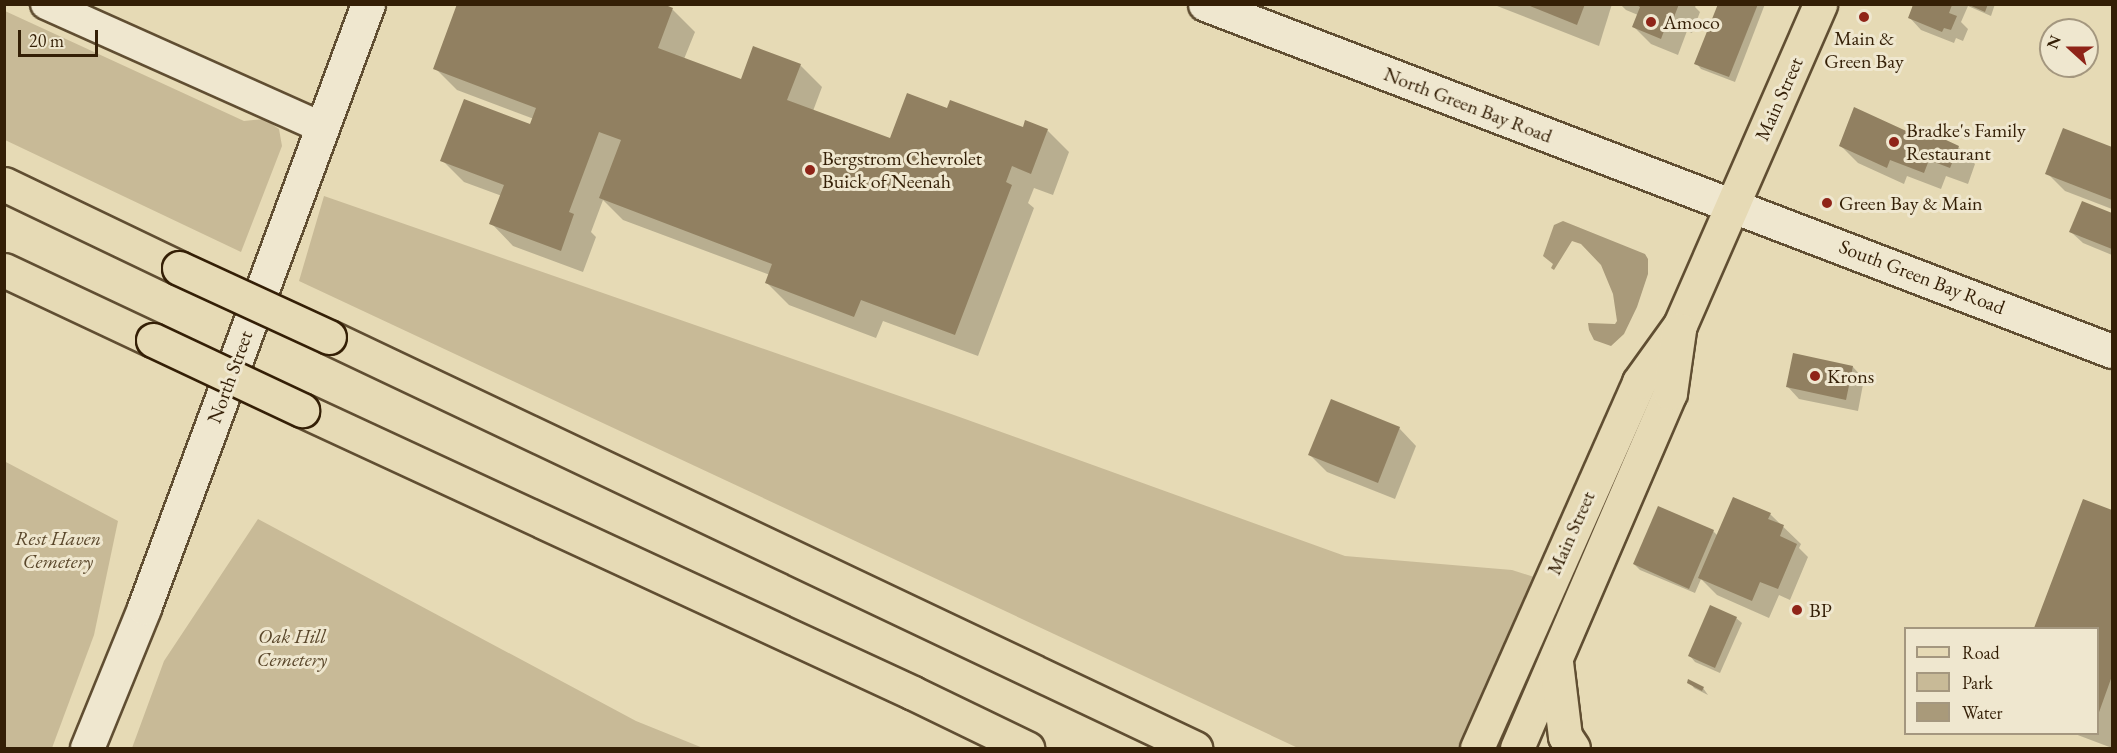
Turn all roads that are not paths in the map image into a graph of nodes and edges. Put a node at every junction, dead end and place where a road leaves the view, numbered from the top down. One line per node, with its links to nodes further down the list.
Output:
1 (46, 4): 5 (street)
2 (368, 4): 5 (main road, North Street)
3 (1205, 4): 7 (main road, North Green Bay Road)
4 (1820, 4): 7 (main road, Main Street)
5 (323, 128): 13 (main road, North Street)
6 (4, 184): 16 (main road, bridge)
7 (1732, 204): 9 (main road, Main Street); 10 (main road, South Green Bay Road)
8 (4, 270): 12 (main road, bridge)
9 (1680, 325): 11 (main road, Main Street); 17 (main road, Main Street)
10 (2112, 351)
11 (1556, 662): 18 (main road, Main Street); 19 (main road)
12 (912, 693): 14 (main road); 15 (main road)
13 (87, 748)
14 (992, 748)
15 (1027, 748)
16 (1195, 748)
17 (1477, 748)
18 (1517, 748)
19 (1573, 748)

